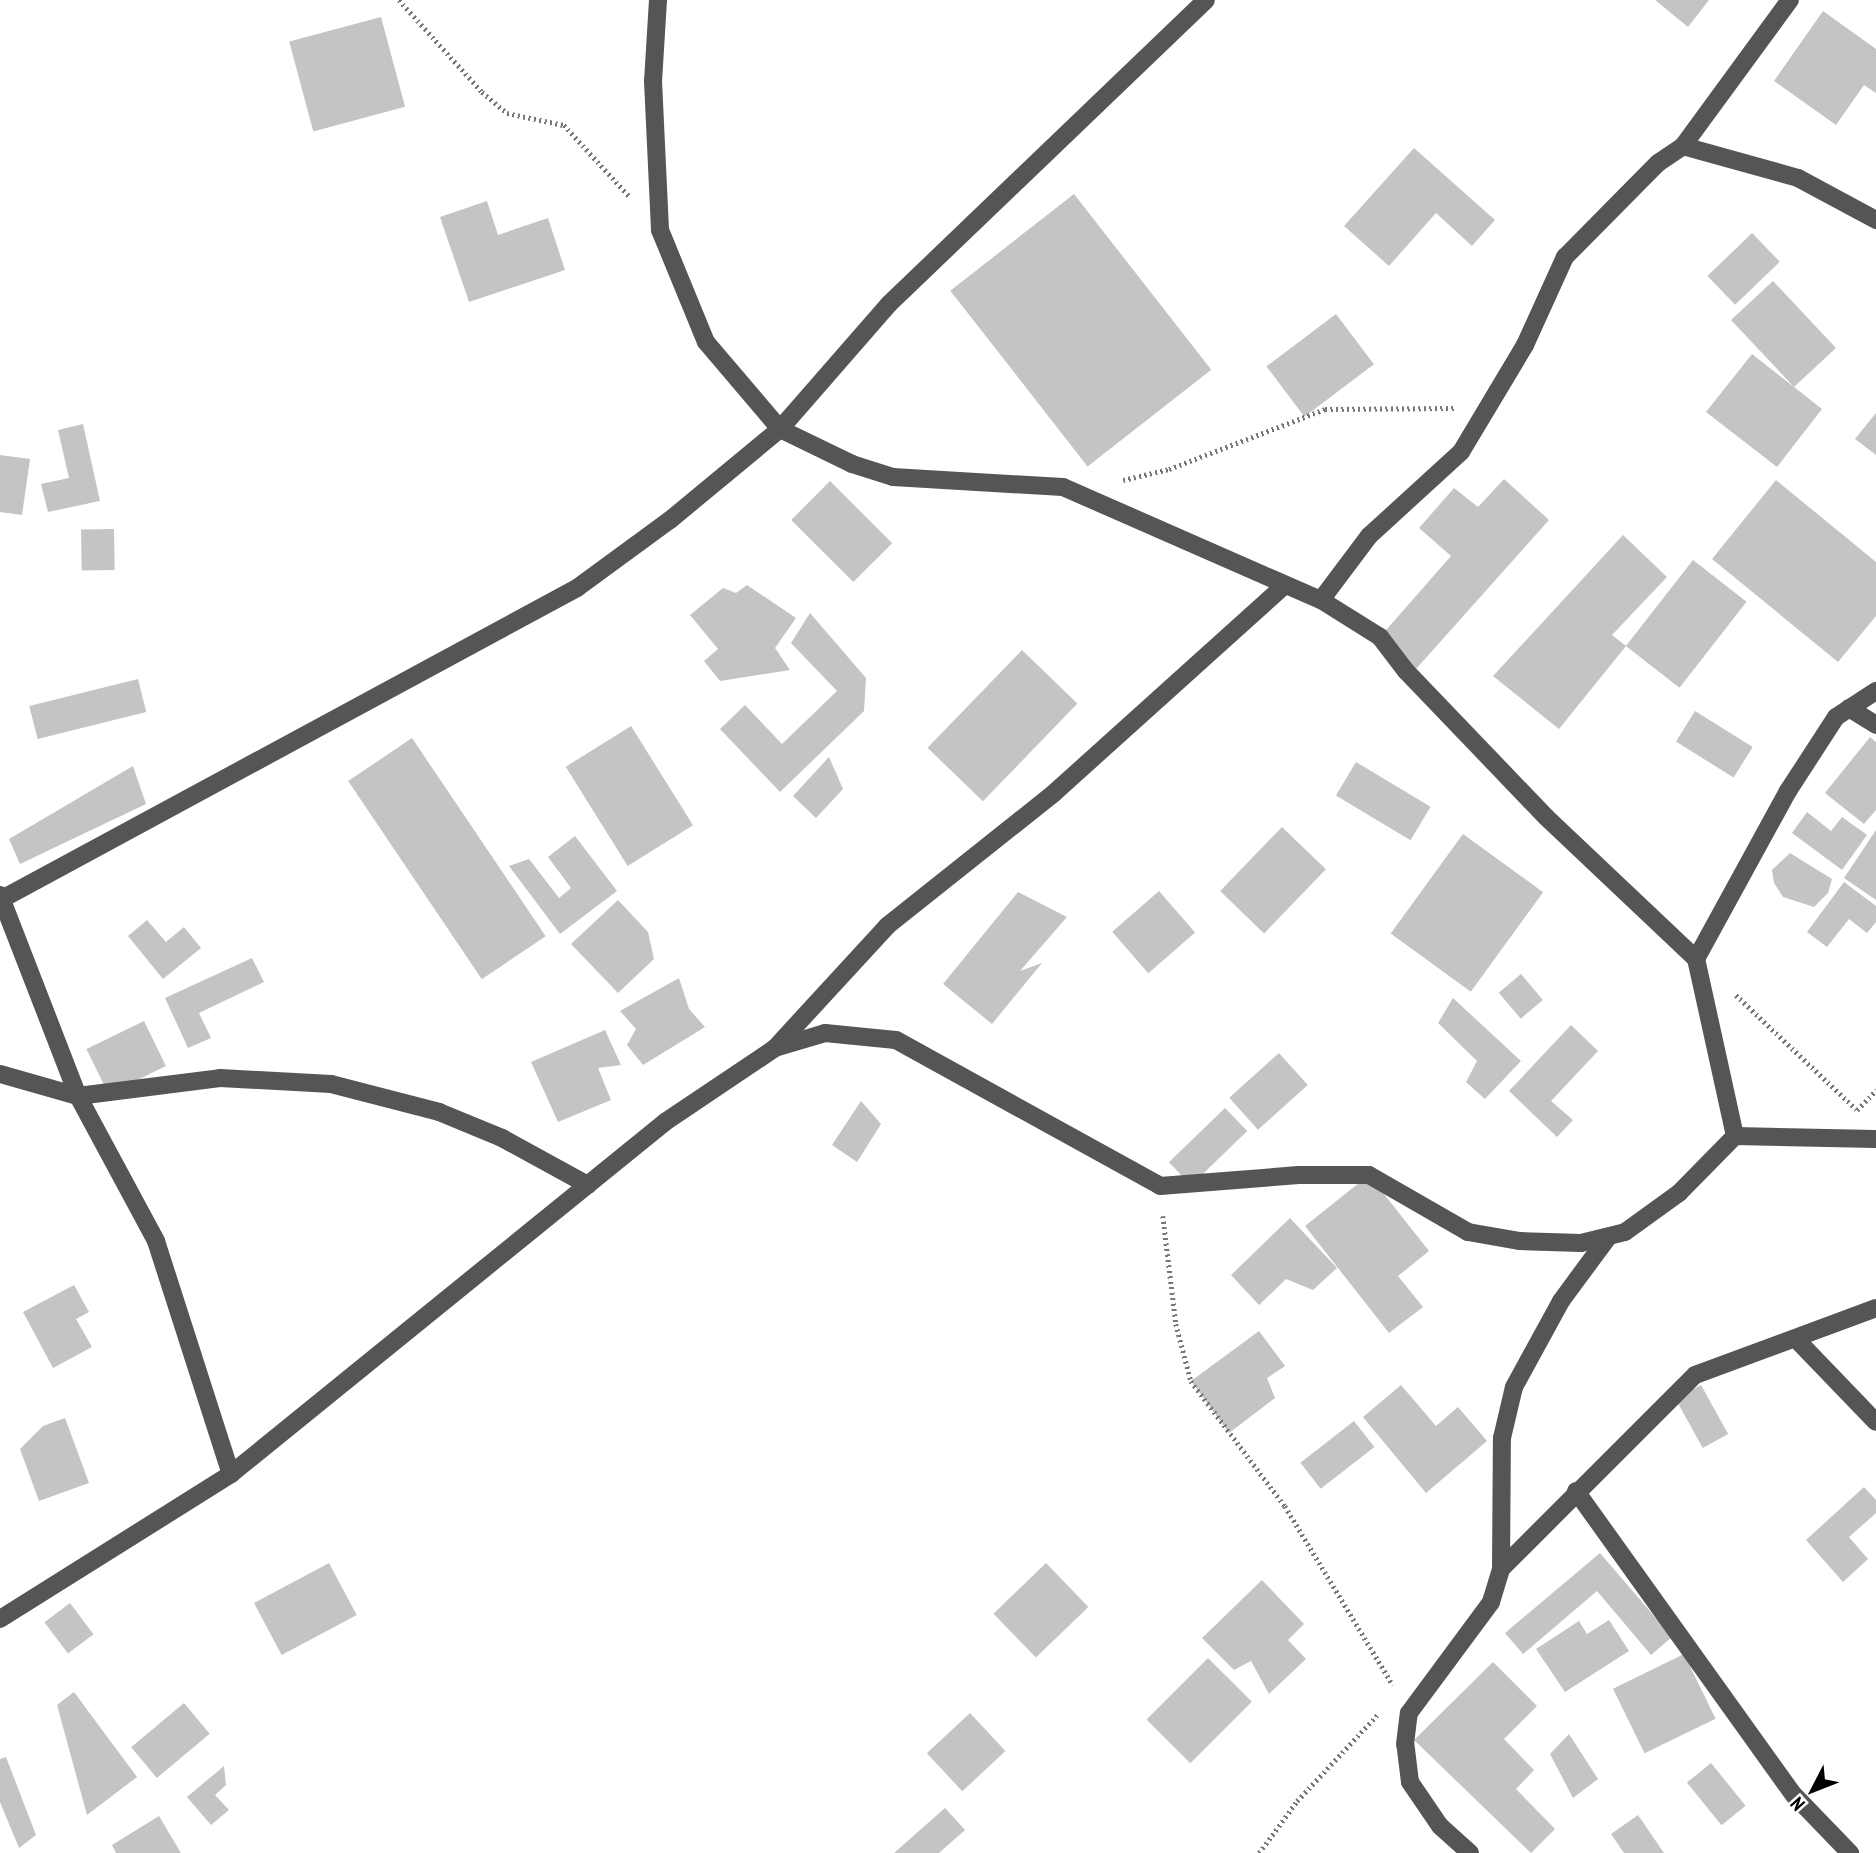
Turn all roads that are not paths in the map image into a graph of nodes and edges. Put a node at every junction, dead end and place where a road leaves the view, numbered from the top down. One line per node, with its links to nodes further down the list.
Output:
1 (658, 0): 6 (street)
2 (1206, 0): 6 (street)
3 (1790, 0): 4 (street)
4 (1683, 146): 5 (street); 8 (street)
5 (1876, 220)
6 (780, 429): 7 (street); 12 (street)
7 (1285, 585): 8 (street); 14 (street)
8 (1321, 600): 13 (street)
9 (1876, 691): 10 (street)
10 (1849, 709): 11 (street); 13 (street)
11 (1876, 725)
12 (0, 898): 16 (street)
13 (1696, 959): 17 (street)
14 (775, 1048): 19 (street); 20 (street)
15 (0, 1074): 16 (street)
16 (78, 1096): 19 (street); 24 (street)
17 (1735, 1136): 18 (street); 20 (street)
18 (1876, 1139)
19 (588, 1185): 24 (street)
20 (1606, 1240): 26 (street)
21 (1876, 1308): 22 (street)
22 (1796, 1339): 23 (street); 25 (street)
23 (1876, 1422)
24 (231, 1474): 27 (street)
25 (1576, 1491): 26 (street); 29 (street)
26 (1501, 1569): 28 (street)
27 (0, 1619)
28 (1470, 1853)
29 (1850, 1853)

